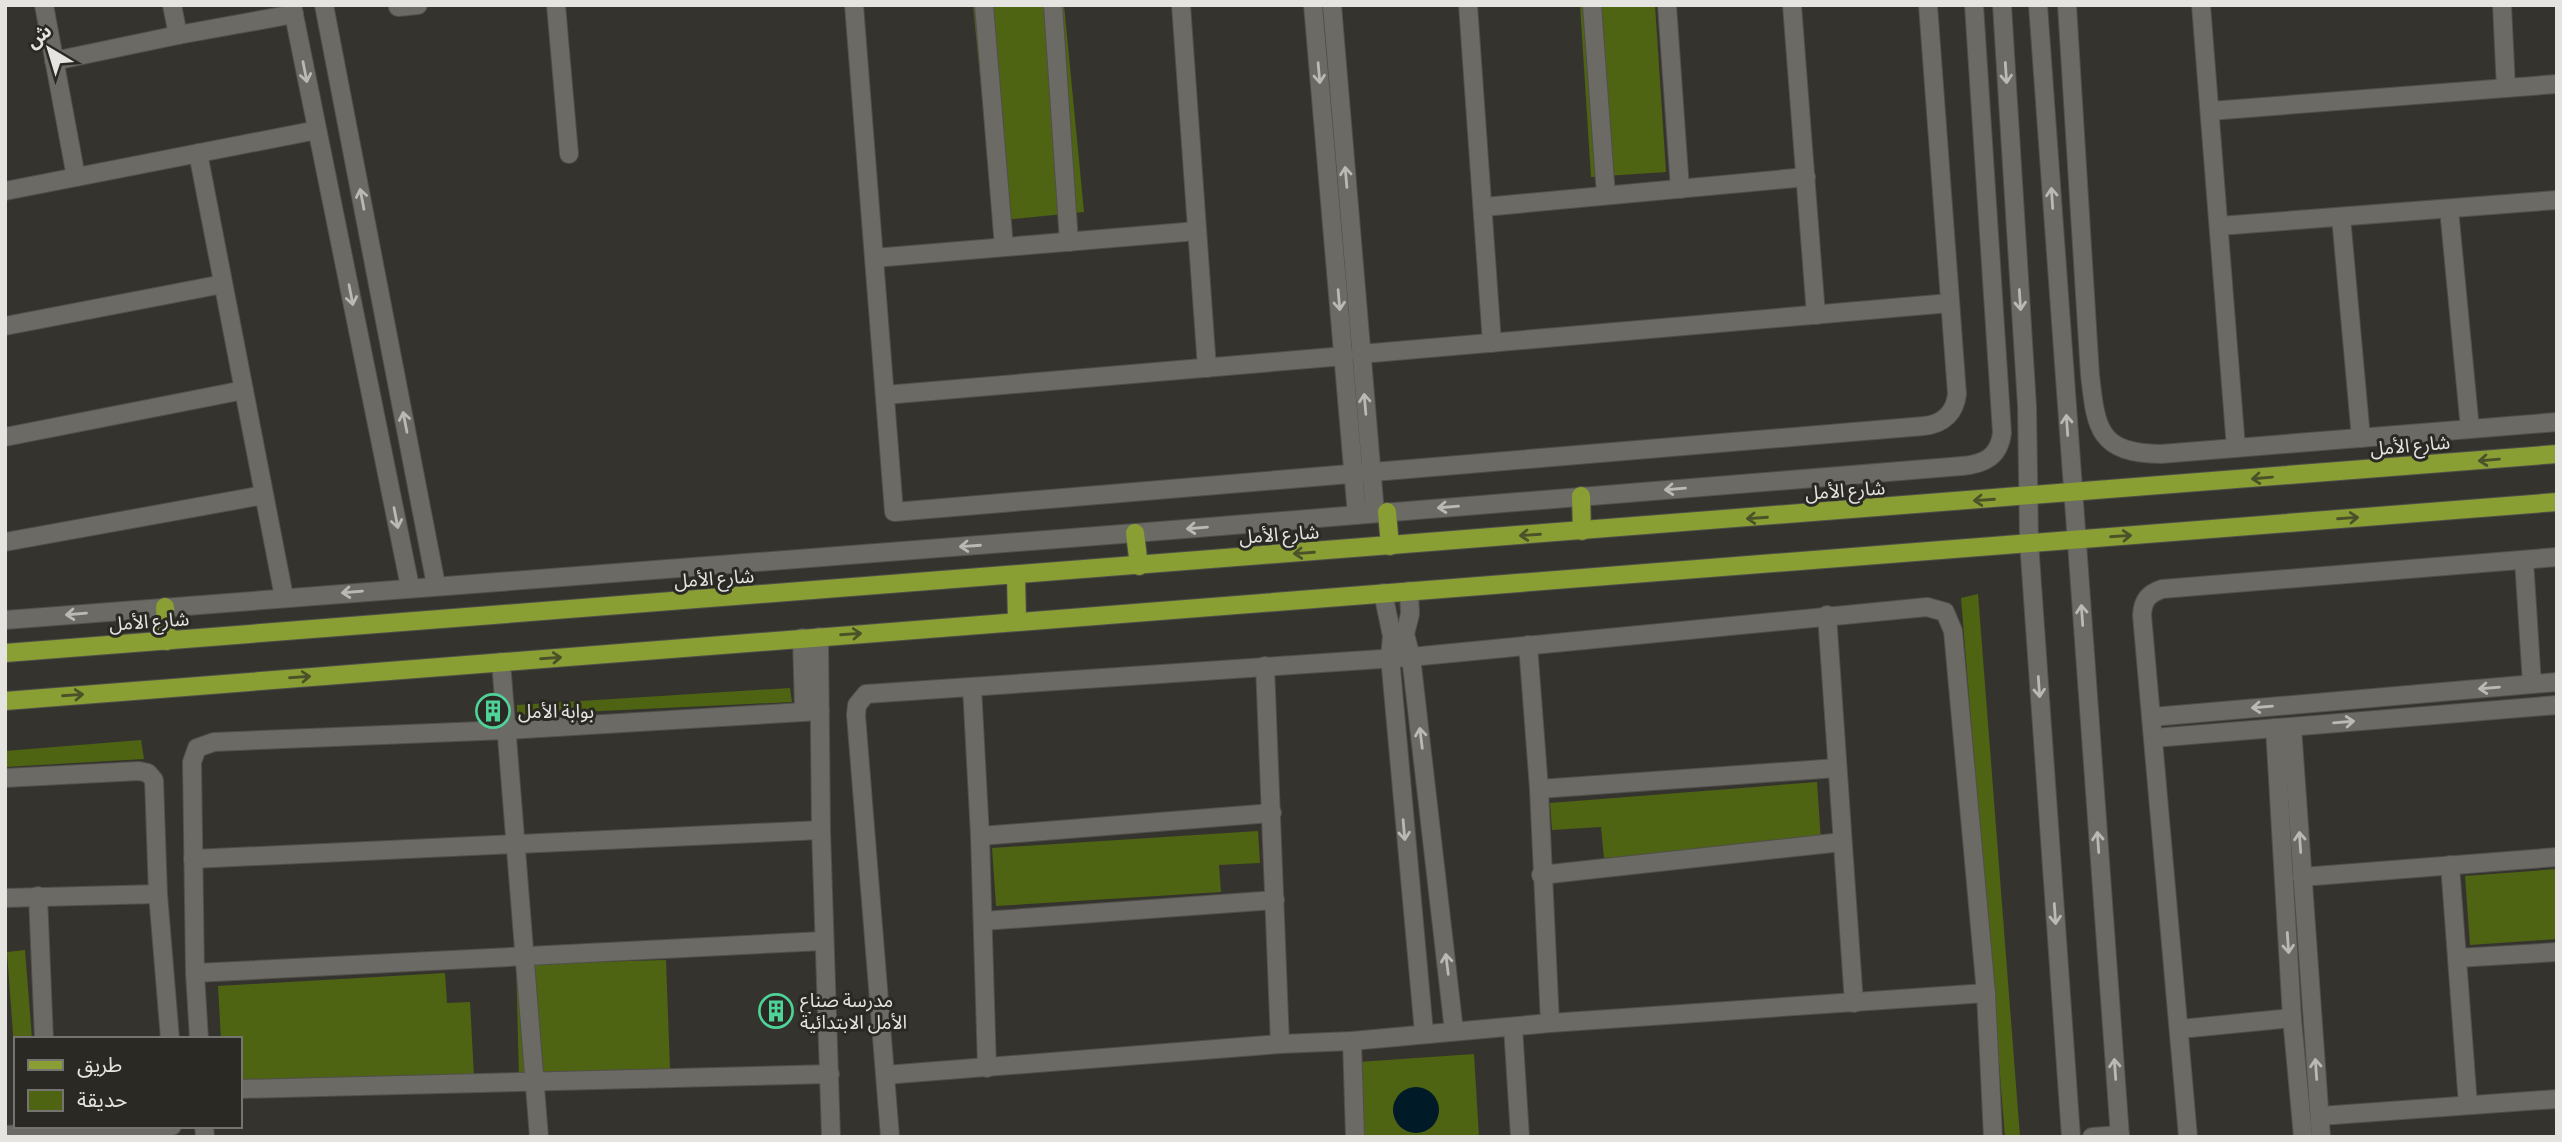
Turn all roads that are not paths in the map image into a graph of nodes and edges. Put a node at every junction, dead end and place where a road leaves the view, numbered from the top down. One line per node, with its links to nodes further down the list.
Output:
1 (44, 5): 26 (street)
2 (172, 5): 25 (street)
3 (324, 5): 80 (street, one-way to 3)
4 (398, 5): 5 (street)
5 (418, 5)
6 (556, 5): 32 (street)
7 (854, 5): 46 (street)
8 (984, 5): 45 (street)
9 (1053, 5): 44 (street)
10 (1181, 5): 43 (street)
11 (1313, 5): 52 (street, one-way to 52)
12 (1332, 5): 52 (street, one-way to 12)
13 (1468, 5): 39 (street)
14 (1592, 5): 37 (street)
15 (1667, 5): 35 (street)
16 (1792, 5): 34 (street)
17 (1928, 5): 48 (street)
18 (1974, 5): 65 (street, one-way to 65)
19 (2001, 5): 66 (street, one-way to 66)
20 (2039, 5): 63 (street, one-way to 20)
21 (2067, 5): 60 (street)
22 (2201, 5): 29 (street)
23 (2502, 5): 28 (street)
24 (293, 10): 25 (street); 30 (street, one-way to 30)
25 (178, 35): 26 (street)
26 (54, 61): 33 (street)
27 (2557, 84): 28 (street)
28 (2506, 88): 29 (street)
29 (2210, 110): 42 (street)
30 (317, 130): 31 (street); 81 (street, one-way to 81)
31 (198, 153): 33 (street); 47 (street)
32 (569, 155)
33 (76, 177): 36 (street)
34 (1806, 177): 35 (street); 49 (street)
35 (1680, 189): 37 (street)
36 (5, 191)
37 (1606, 195): 39 (street)
38 (2557, 200): 40 (street)
39 (1483, 206): 51 (street)
40 (2449, 209): 41 (street); 57 (street)
41 (2342, 217): 42 (street); 59 (street)
42 (2219, 226): 60 (street)
43 (1197, 231): 44 (street); 53 (street)
44 (1069, 242): 45 (street)
45 (1004, 247): 46 (street)
46 (874, 258): 55 (street)
47 (223, 284): 50 (street); 54 (street)
48 (1950, 303): 49 (street); 62 (street)
49 (1816, 315): 51 (street)
50 (5, 326)
51 (1492, 343): 52 (street)
52 (1352, 355): 53 (street); 62 (street)
53 (1207, 368): 55 (street)
54 (244, 390): 58 (street); 64 (street)
55 (885, 395): 62 (street)
56 (2557, 422): 57 (street)
57 (2470, 429): 59 (street)
58 (5, 437)
59 (2361, 438): 60 (street)
60 (2236, 448)
61 (2557, 454): 63 (main road, شارع الأمل, one-way to 63)
62 (1362, 473): 68 (street); 69 (street)
63 (2072, 494): 66 (main road, شارع الأمل); 72 (street)
64 (264, 495): 73 (street); 84 (street)
65 (1581, 496): 68 (street, one-way to 68); 70 (main road)
66 (2029, 496): 70 (main road, شارع الأمل, one-way to 70); 74 (street)
67 (2557, 502): 72 (main road, one-way to 67)
68 (1381, 513): 69 (street); 75 (main road)
69 (1357, 515): 71 (street, one-way to 71)
70 (1582, 531): 75 (main road, شارع الأمل, one-way to 75)
71 (1135, 533): 78 (main road); 80 (street, one-way to 80)
72 (2076, 540): 74 (main road); 154 (street, one-way to 72)
73 (5, 542)
74 (2029, 542): 82 (main road); 161 (street, one-way to 161)
75 (1390, 546): 78 (main road, شارع الأمل, one-way to 78)
76 (2557, 557): 77 (street)
77 (2524, 560): 98 (street); 103 (street)
78 (1139, 566): 79 (main road, شارع الأمل)
79 (1016, 575): 88 (main road); 90 (main road, شارع الأمل)
80 (436, 586): 81 (street)
81 (410, 587): 84 (street, one-way to 84)
82 (1409, 591): 83 (main road); 94 (street)
83 (1383, 593): 88 (main road); 93 (street)
84 (284, 597): 85 (street)
85 (165, 607): 87 (street, one-way to 87); 90 (main road)
86 (1827, 615): 91 (street); 107 (street); 130 (street)
87 (5, 620)
88 (1017, 621): 89 (main road, one-way to 88)
89 (811, 637): 95 (main road, one-way to 89); 102 (street)
90 (167, 641): 92 (main road, شارع الأمل)
91 (1528, 645): 94 (street); 109 (street)
92 (5, 653)
93 (1390, 657): 94 (street); 96 (street); 137 (street, one-way to 137)
94 (1411, 657): 136 (street, one-way to 94)
95 (501, 662): 100 (main road, one-way to 95); 105 (street)
96 (1265, 666): 99 (street); 110 (street)
97 (2557, 682): 98 (street)
98 (2532, 684): 103 (street, one-way to 103)
99 (972, 687): 112 (street); 145 (street)
100 (5, 701)
101 (2557, 705): 104 (street, one-way to 101)
102 (812, 711): 105 (street); 111 (street)
103 (2152, 717): 106 (street)
104 (2283, 727): 106 (street); 119 (street, one-way to 104); 132 (street, one-way to 132)
105 (506, 730): 114 (street); 116 (street)
106 (2154, 738): 135 (street)
107 (1837, 768): 109 (street); 113 (street)
108 (5, 778): 120 (street)
109 (1539, 789): 118 (street)
110 (1272, 813): 112 (street); 123 (street)
111 (821, 830): 114 (street); 125 (street)
112 (980, 836): 124 (street)
113 (1842, 842): 118 (street); 131 (street)
114 (516, 846): 116 (street); 127 (street)
115 (2557, 857): 117 (street)
116 (193, 859): 129 (street)
117 (2450, 865): 119 (street); 128 (street)
118 (1541, 875): 133 (street)
119 (2302, 877): 150 (street, one-way to 119)
120 (158, 894): 121 (street); 139 (street)
121 (38, 896): 122 (street); 138 (street)
122 (5, 898)
123 (1275, 900): 124 (street); 142 (street)
124 (983, 921): 143 (street)
125 (824, 942): 127 (street); 144 (street)
126 (2557, 952): 128 (street)
127 (524, 957): 129 (street); 146 (street)
128 (2457, 958): 149 (street)
129 (195, 973): 140 (street)
130 (1986, 993): 131 (street); 160 (street)
131 (1854, 1003): 133 (street)
132 (2292, 1018): 135 (street); 164 (street)
133 (1550, 1023): 134 (street)
134 (1513, 1027): 136 (street); 159 (street)
135 (2180, 1029): 163 (street)
136 (1454, 1031): 137 (street)
137 (1424, 1033): 141 (street)
138 (44, 1037)
139 (170, 1037)
140 (199, 1037)
141 (1352, 1041): 142 (street); 158 (street)
142 (1280, 1044): 143 (street)
143 (988, 1068): 145 (street)
144 (830, 1074): 146 (street); 156 (street)
145 (885, 1075): 157 (street)
146 (534, 1081): 147 (street); 155 (street)
147 (242, 1089)
148 (2557, 1099): 149 (street)
149 (2469, 1105): 150 (street)
150 (2320, 1116): 165 (street)
151 (111, 1128): 152 (street)
152 (47, 1130): 153 (street)
153 (5, 1135)
154 (2120, 1136): 162 (street)
155 (538, 1137)
156 (831, 1137)
157 (890, 1137)
158 (1356, 1137)
159 (1520, 1137)
160 (1993, 1137)
161 (2071, 1137)
162 (2092, 1137)
163 (2189, 1137)
164 (2303, 1137)
165 (2321, 1137)

